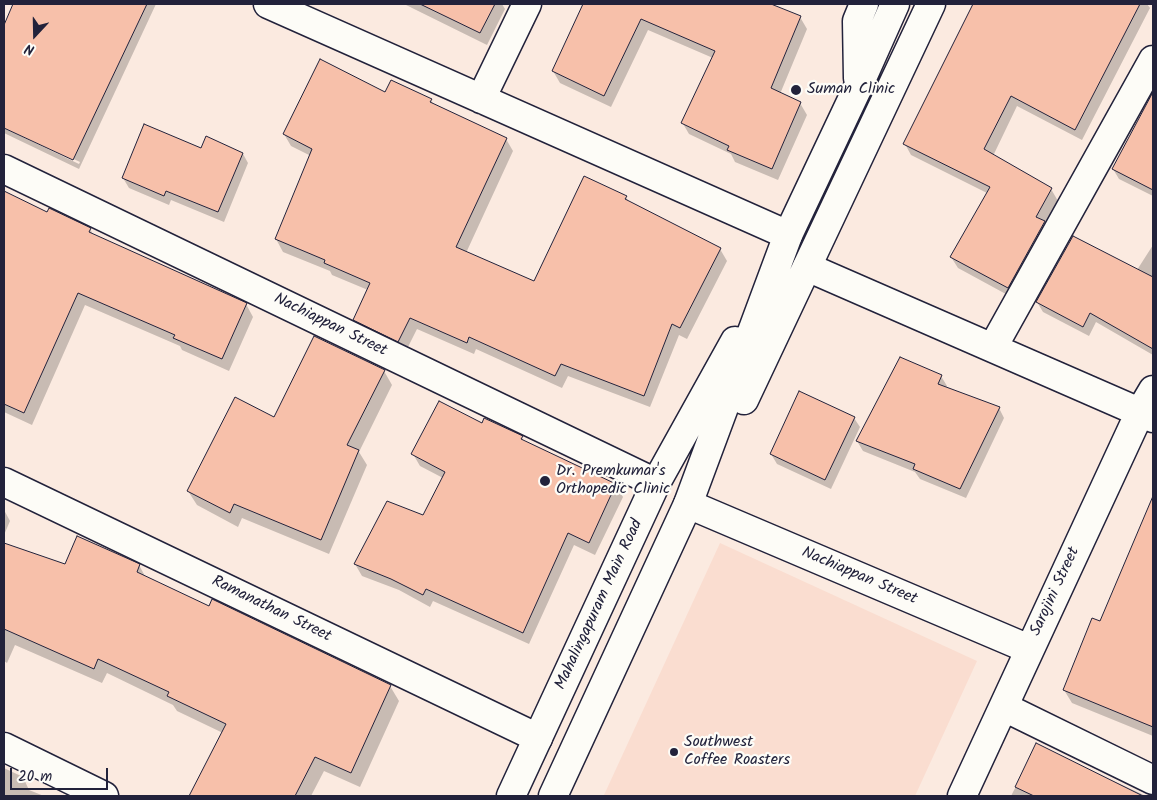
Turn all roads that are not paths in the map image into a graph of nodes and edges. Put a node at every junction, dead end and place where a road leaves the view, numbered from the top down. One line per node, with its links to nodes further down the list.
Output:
1 (268, 4): 8 (street)
2 (527, 4): 8 (street)
3 (864, 4): 7 (street)
4 (895, 4): 7 (street, Mahalingapuram Main Road)
5 (931, 4): 11 (street)
6 (1153, 60): 12 (street)
7 (858, 87): 10 (street, Mahalingapuram Main Road)
8 (481, 99): 10 (street)
9 (4, 168): 15 (street, Nachiappan Street)
10 (784, 247): 15 (street, Mahalingapuram Main Road); 16 (street, Mahalingapuram Main Road)
11 (807, 267): 12 (street); 16 (street)
12 (992, 348): 13 (street)
13 (1149, 406): 17 (street, Sarojini Street)
14 (4, 482): 19 (street, Ramanathan Street)
15 (656, 484): 19 (street, Mahalingapuram Main Road)
16 (688, 504): 17 (street, Nachiappan Street); 24 (street, Mahalingapuram Main Road)
17 (1029, 649): 18 (street, Sarojini Street)
18 (1004, 708): 21 (street); 25 (street, Sarojini Street)
19 (538, 738): 22 (street, Mahalingapuram Main Road)
20 (4, 747): 23 (street)
21 (1153, 780)
22 (515, 795)
23 (104, 796)
24 (553, 796)
25 (962, 796)

